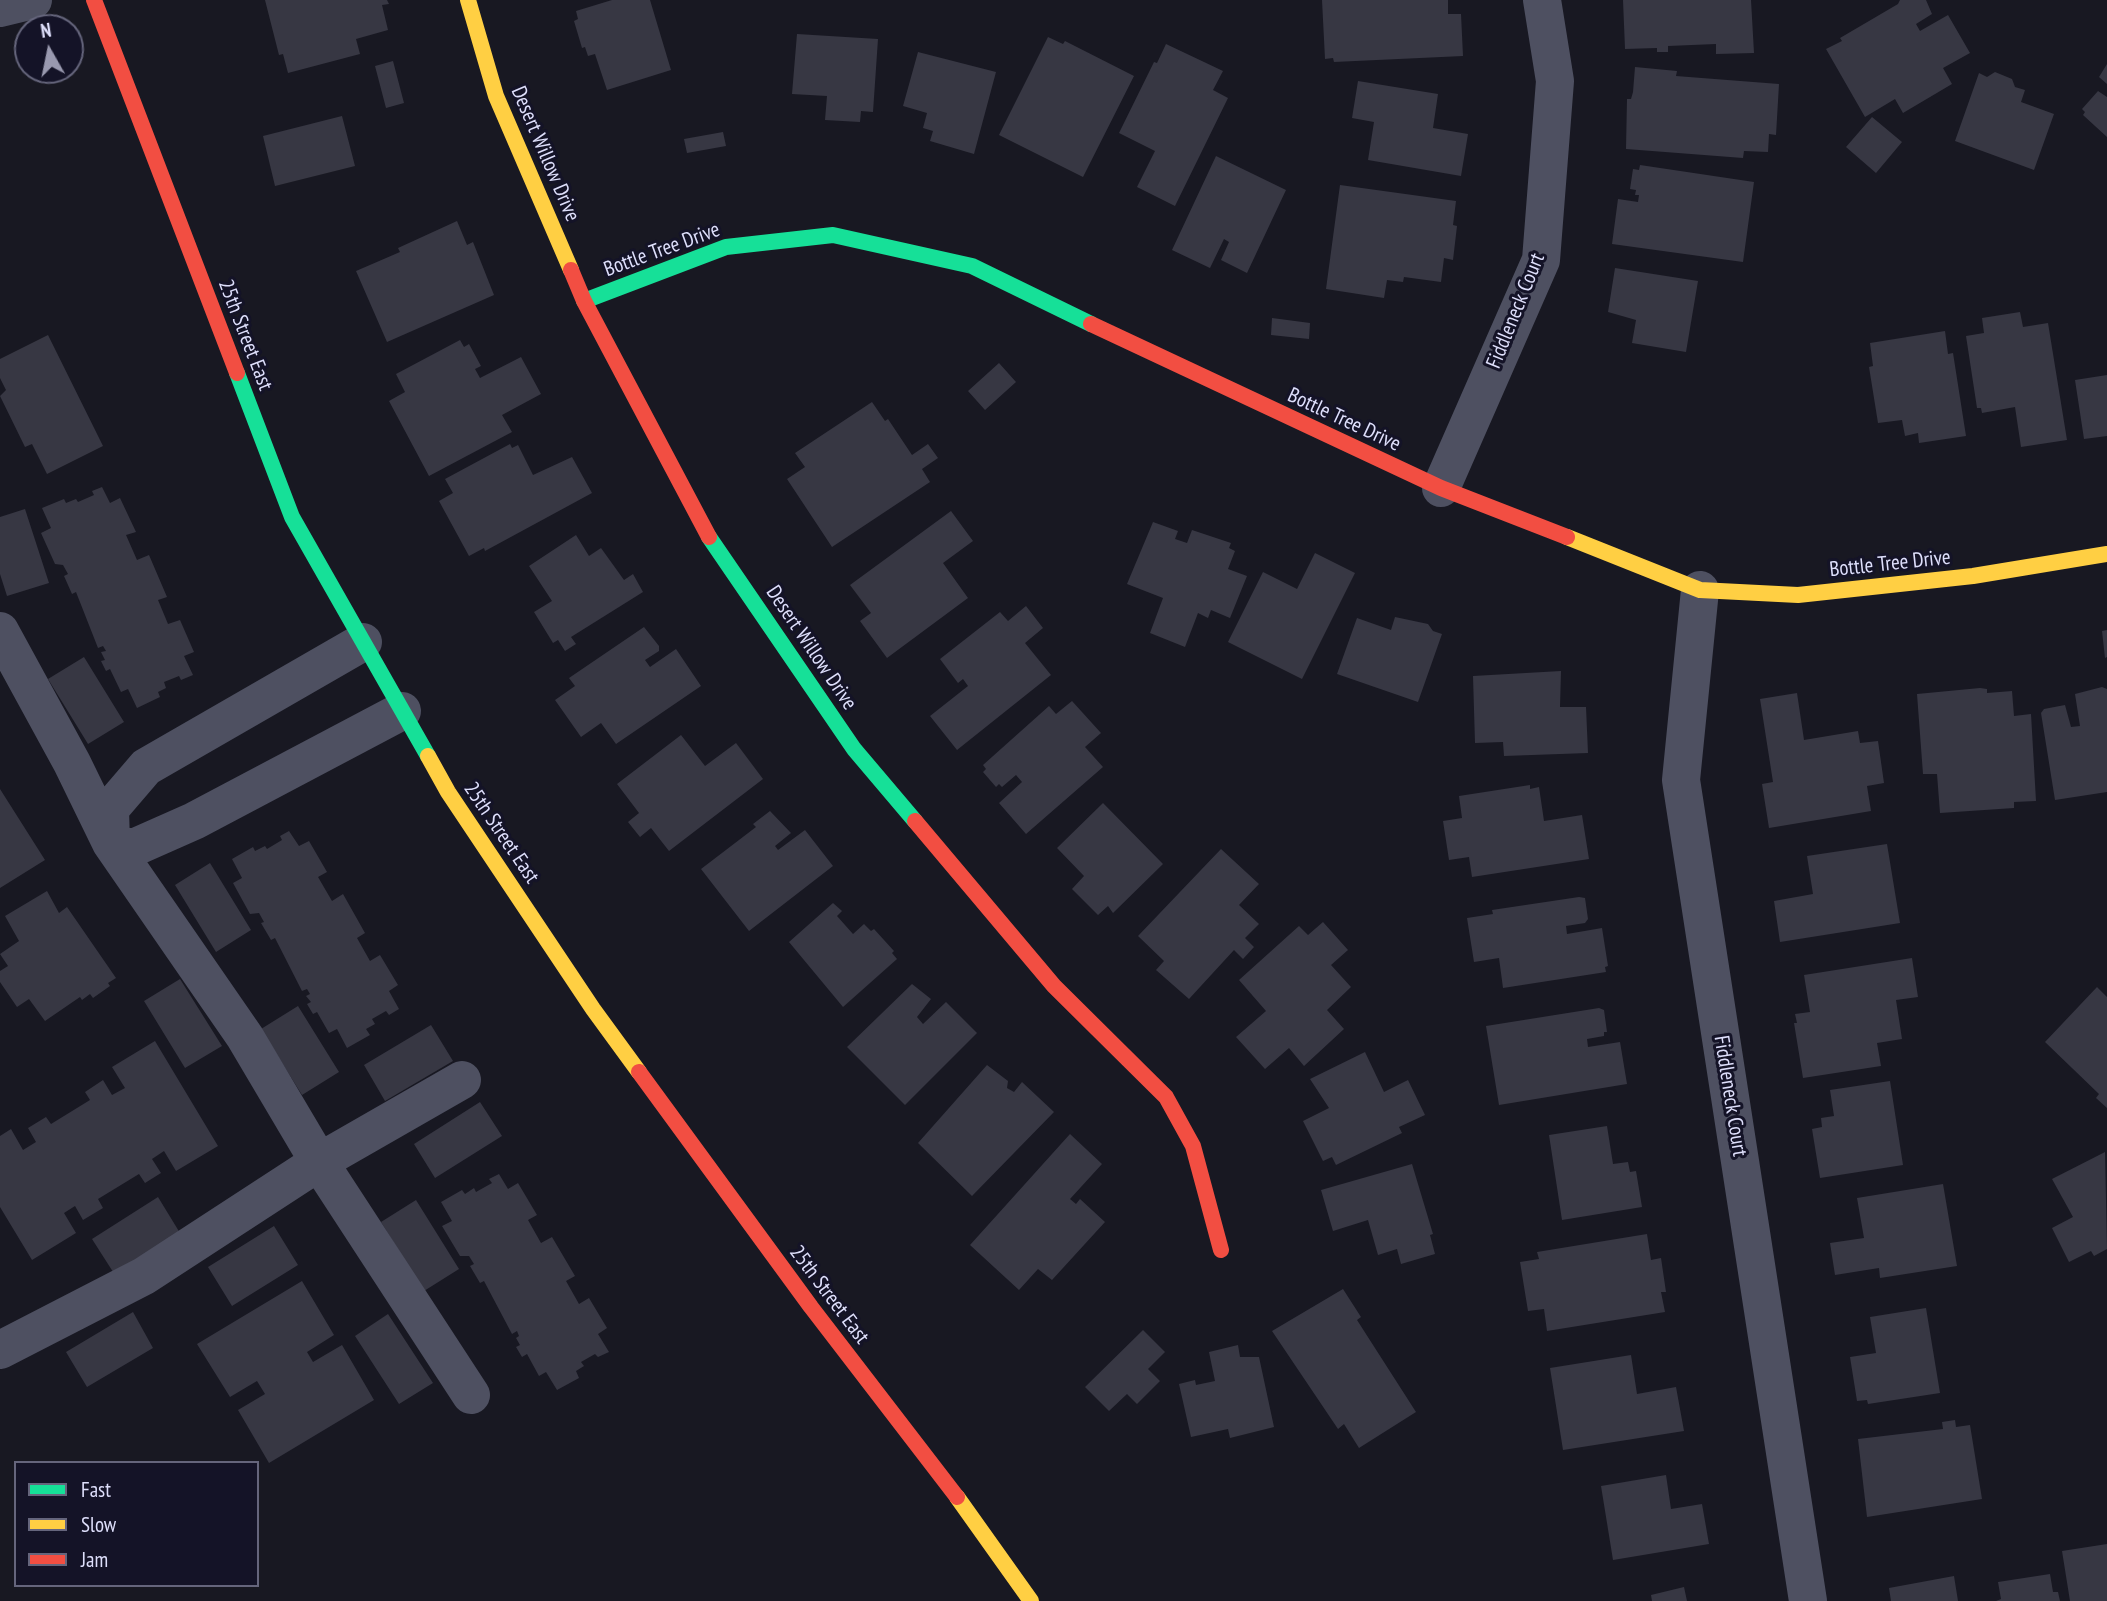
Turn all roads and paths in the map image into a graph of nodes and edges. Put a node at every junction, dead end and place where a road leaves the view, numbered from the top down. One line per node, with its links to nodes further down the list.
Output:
1 (33, 0): 5 (street)
2 (94, 0): 11 (street, 25th Street East)
3 (468, 0): 6 (street, Desert Willow Drive)
4 (1542, 0): 7 (street, Fiddleneck Court)
5 (0, 8)
6 (584, 302): 7 (street, Bottle Tree Drive); 17 (street, Desert Willow Drive)
7 (1441, 488): 9 (street, Bottle Tree Drive)
8 (2107, 554): 9 (street, Bottle Tree Drive)
9 (1700, 590): 21 (street, Fiddleneck Court)
10 (0, 631): 12 (street)
11 (363, 642): 13 (street, 25th Street East); 14 (street)
12 (12, 682): 14 (street)
13 (401, 711): 14 (street); 20 (street, 25th Street East)
14 (111, 843): 16 (street)
15 (462, 1080): 16 (street)
16 (319, 1162): 18 (street); 19 (street)
17 (1222, 1250)
18 (0, 1350)
19 (471, 1395)
20 (1031, 1601)
21 (1808, 1601)

